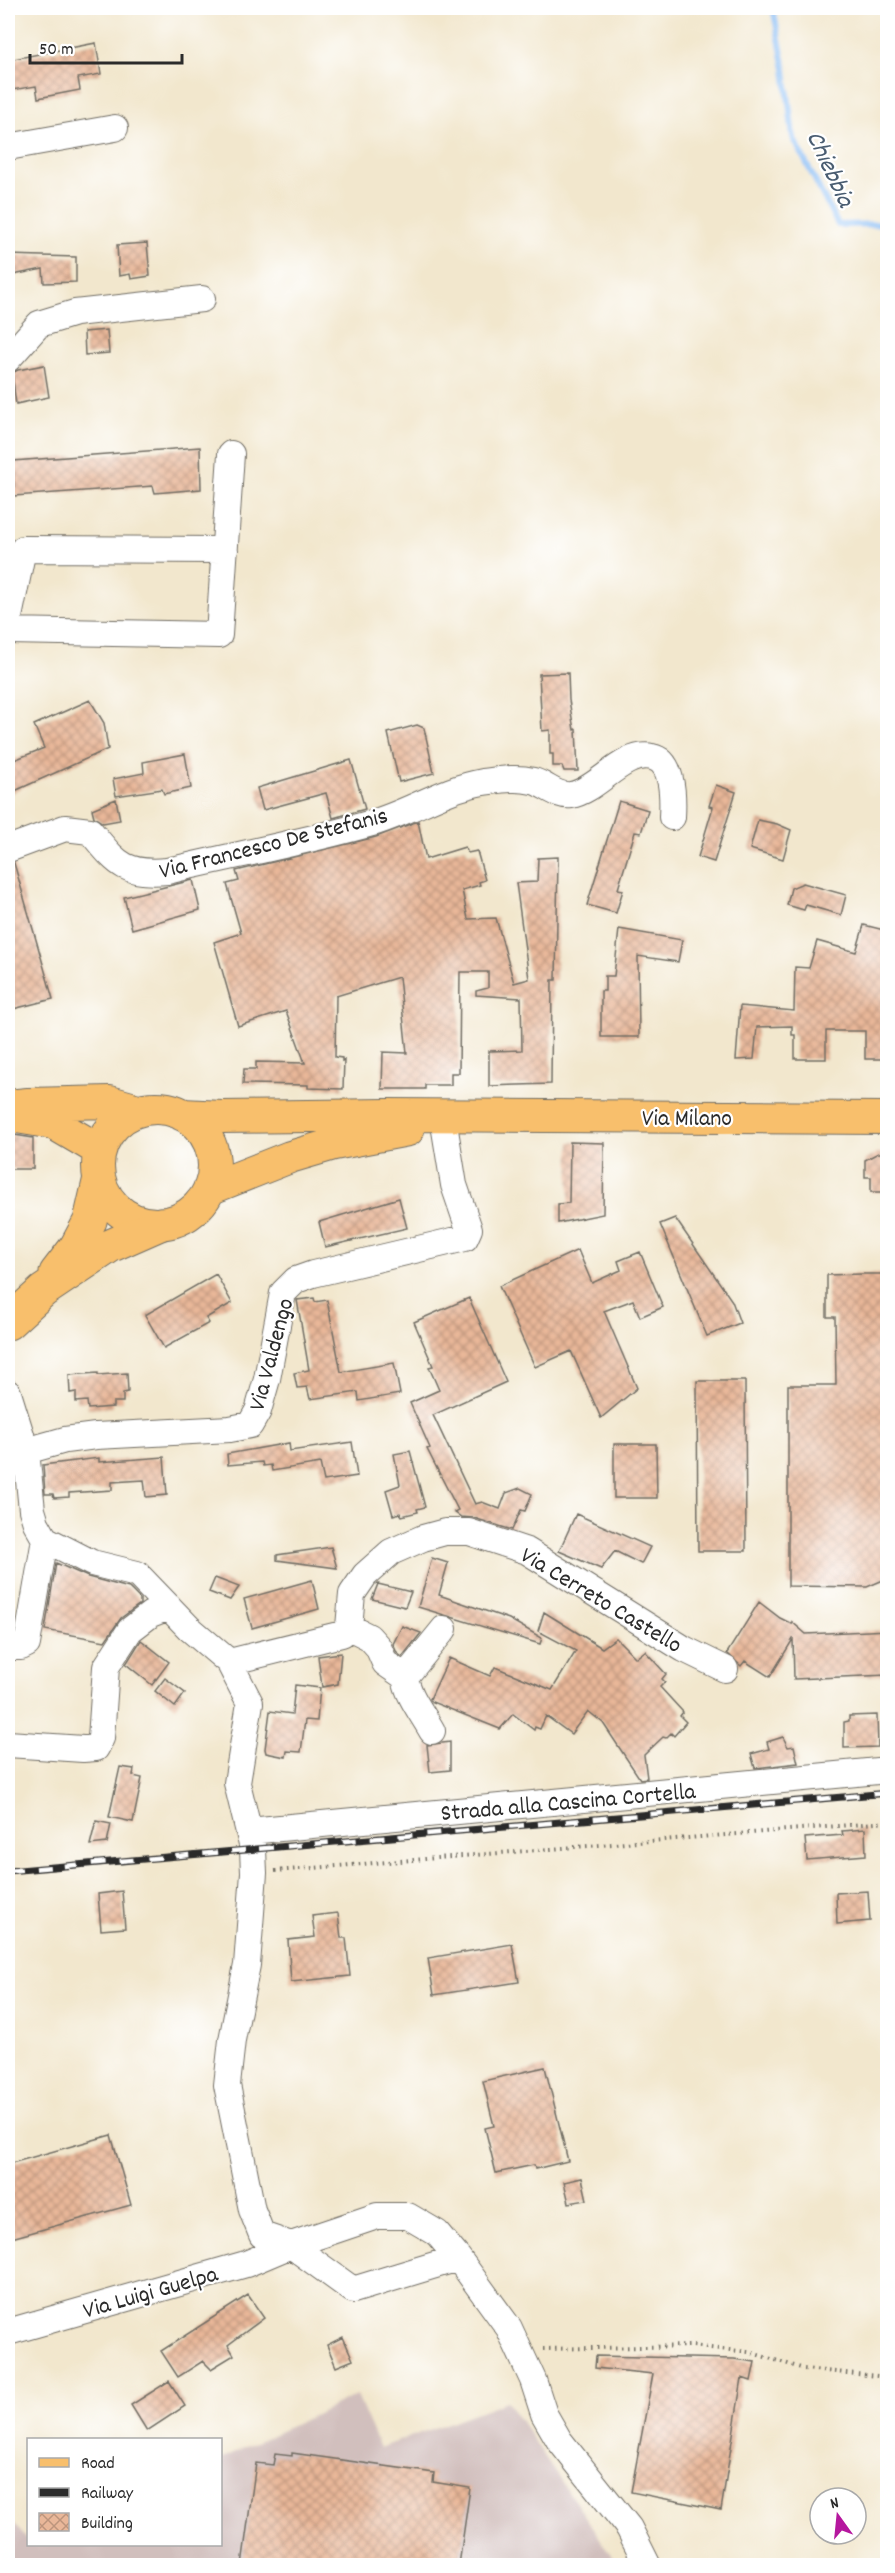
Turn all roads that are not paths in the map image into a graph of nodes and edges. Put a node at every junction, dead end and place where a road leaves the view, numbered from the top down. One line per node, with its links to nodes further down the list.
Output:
1 (115, 128): 2 (street)
2 (8, 147)
3 (202, 299): 4 (street)
4 (8, 359)
5 (231, 454): 6 (street)
6 (225, 550): 7 (street); 8 (street)
7 (8, 622)
8 (8, 632)
9 (672, 817): 10 (street, Via Francesco De Stefanis)
10 (8, 849)
11 (8, 1106): 12 (main road)
12 (138, 1110): 14 (main road); 18 (main road)
13 (8, 1115): 18 (main road)
14 (183, 1115): 15 (main road, Via Milano); 19 (main road)
15 (486, 1117): 16 (main road, Via Milano); 17 (main road, Via Milano)
16 (888, 1118)
17 (444, 1124): 19 (main road, Via Milano); 24 (street, Via Valdengo)
18 (99, 1166): 20 (main road); 21 (highway)
19 (209, 1190): 20 (main road)
20 (160, 1224): 21 (highway)
21 (43, 1291): 22 (highway)
22 (8, 1323)
23 (8, 1393): 24 (street)
24 (26, 1451): 25 (street)
25 (45, 1539): 26 (street); 29 (street)
26 (169, 1608): 30 (street); 34 (street)
27 (349, 1627): 30 (street); 31 (street, Via Cerreto Castello); 32 (street)
28 (444, 1629): 32 (street)
29 (8, 1647)
30 (229, 1662): 36 (street)
31 (724, 1669)
32 (405, 1677): 33 (street)
33 (432, 1731)
34 (8, 1744)
35 (888, 1770): 36 (street, Strada alla Cascina Cortella)
36 (249, 1831): 37 (street)
37 (291, 2245): 38 (street); 38 (street); 39 (street, Via Luigi Guelpa)
38 (458, 2258): 40 (street)
39 (8, 2332)
40 (648, 2565)

